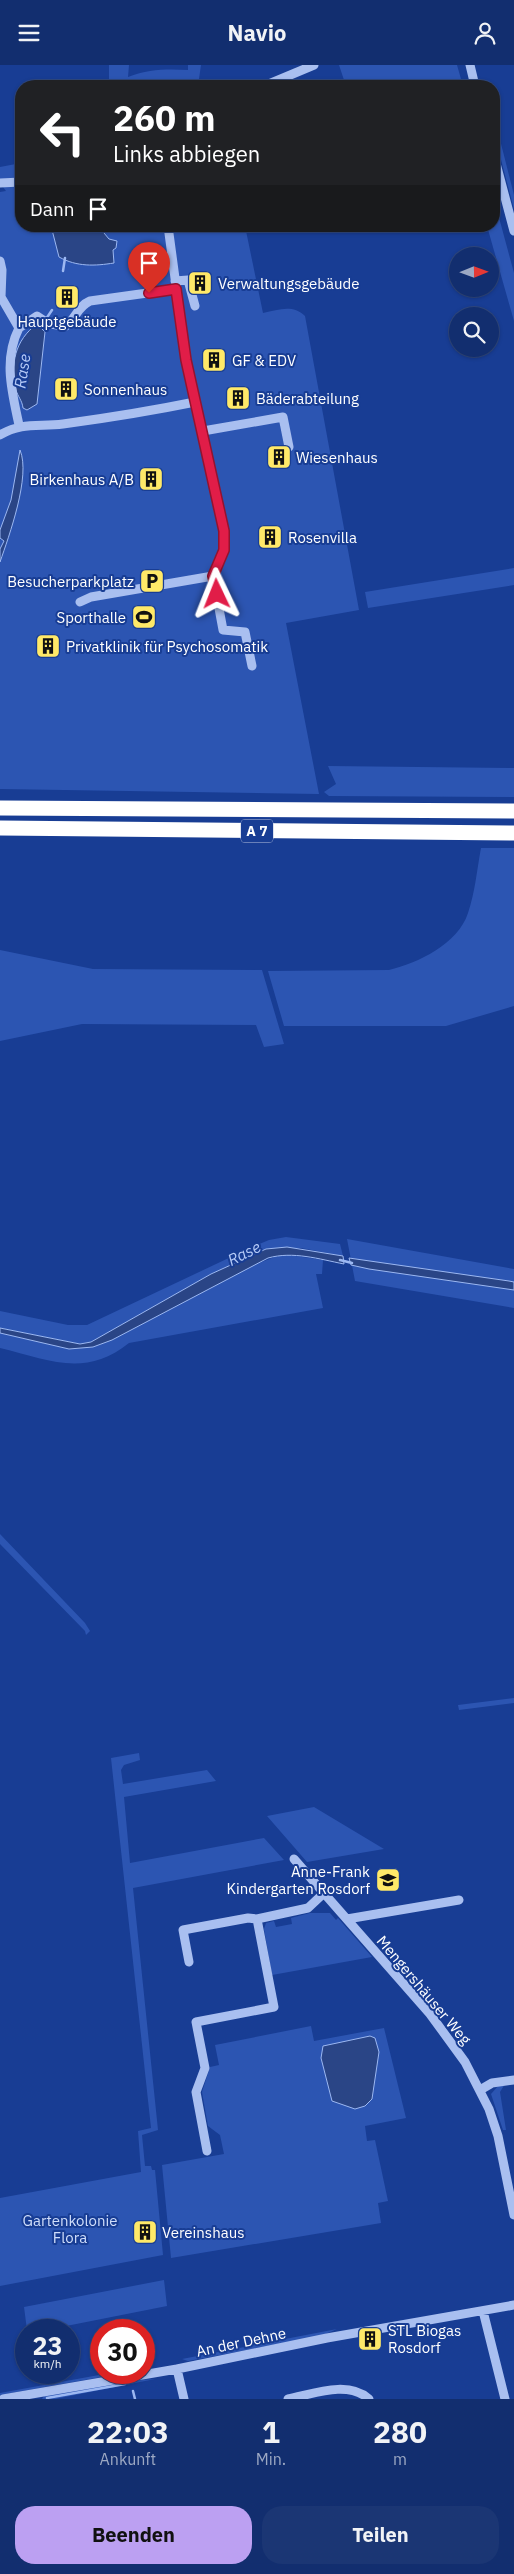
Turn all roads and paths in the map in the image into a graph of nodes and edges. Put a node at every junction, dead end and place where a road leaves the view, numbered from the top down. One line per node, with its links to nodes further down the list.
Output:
1 (314, 65): 3 (street)
2 (470, 65): 4 (street)
3 (278, 80)
4 (474, 80)
5 (500, 178): 8 (street)
6 (15, 182): 7 (street)
7 (0, 183)
8 (514, 231)
9 (169, 232): 11 (street)
10 (0, 261): 14 (street)
11 (176, 289): 12 (street); 12 (street); 14 (street); 15 (street)
12 (191, 295): 13 (street)
13 (195, 306)
14 (19, 328): 16 (street)
15 (195, 402): 16 (street); 17 (street)
16 (20, 425): 18 (street)
17 (203, 431): 19 (street); 20 (street)
18 (0, 435)
19 (289, 447)
20 (213, 576): 21 (street); 22 (street)
21 (80, 602)
22 (252, 666)
23 (0, 808): 24 (highway, A 7)
24 (514, 811)
25 (0, 827): 26 (highway, A 7)
26 (514, 833)
27 (294, 1859): 28 (street, Mengershäuser Weg)
28 (324, 1893): 30 (street); 31 (street, Mengershäuser Weg)
29 (459, 1900): 31 (street)
30 (257, 1919): 32 (street); 35 (street)
31 (347, 1919): 34 (street, Mengershäuser Weg)
32 (189, 1962)
33 (514, 2080): 34 (street)
34 (480, 2090): 36 (street, Mengershäuser Weg)
35 (207, 2151)
36 (514, 2215)
37 (514, 2305): 38 (street, An der Dehne)
38 (483, 2311): 39 (street, An der Dehne); 44 (street)
39 (177, 2369): 40 (street, An der Dehne); 41 (street)
40 (3, 2399)
41 (184, 2399)
42 (288, 2399): 43 (street)
43 (369, 2399)
44 (505, 2399)

